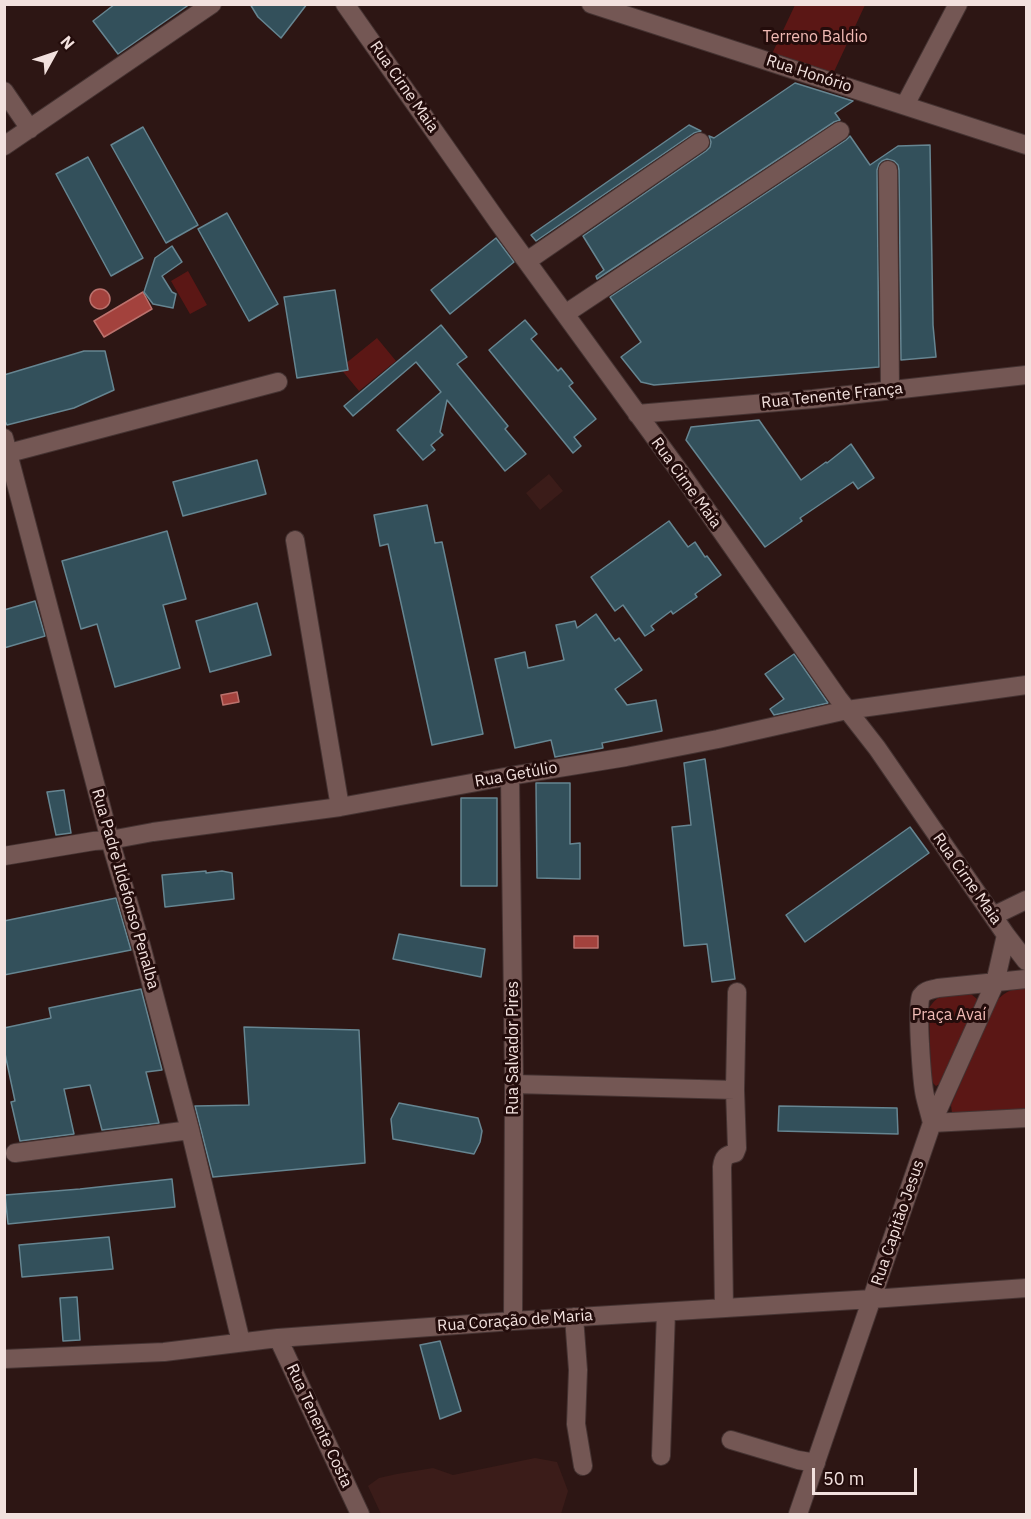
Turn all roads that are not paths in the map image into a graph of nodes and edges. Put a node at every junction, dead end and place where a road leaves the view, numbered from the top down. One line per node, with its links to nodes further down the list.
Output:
1 (212, 4): 8 (street)
2 (345, 4): 14 (street, Rua Cirne Maia)
3 (591, 4): 5 (street, Rua Honório)
4 (958, 4): 7 (street)
5 (611, 7): 7 (street, Rua Honório)
6 (4, 90): 8 (street)
7 (904, 105): 11 (street, Rua Honório)
8 (30, 129): 12 (street)
9 (840, 131): 15 (street)
10 (700, 142): 14 (street)
11 (1026, 145)
12 (4, 146)
13 (888, 170): 18 (street)
14 (527, 261): 15 (street, Rua Cirne Maia)
15 (565, 314): 19 (street, Rua Cirne Maia)
16 (1026, 375): 18 (street, Rua Tenente França)
17 (278, 382): 20 (street)
18 (890, 390): 19 (street, Rua Tenente França)
19 (637, 414): 23 (street, Rua Cirne Maia)
20 (7, 445): 26 (street, Rua Padre Ildefonso Penalba)
21 (295, 540): 25 (street)
22 (1026, 685): 23 (street, Rua Getúlio)
23 (847, 710): 24 (street, Rua Getúlio); 29 (street, Rua Cirne Maia)
24 (510, 776): 25 (street, Rua Getúlio); 35 (street, Rua Salvador Pires)
25 (340, 807): 26 (street, Rua Getúlio)
26 (110, 840): 27 (street, Rua Getúlio); 39 (street, Rua Padre Ildefonso Penalba)
27 (4, 855)
28 (1026, 900): 29 (street)
29 (993, 916): 30 (street, Rua Cirne Maia)
30 (1006, 935): 31 (street, Rua Cirne Maia); 33 (street, Rua Capitão Jesus)
31 (1026, 961)
32 (1026, 979): 33 (street)
33 (995, 983): 38 (street, Rua Capitão Jesus); 38 (street)
34 (737, 992): 36 (street)
35 (514, 1084): 36 (street); 46 (street, Rua Salvador Pires)
36 (735, 1090): 43 (street)
37 (1026, 1119): 38 (street)
38 (932, 1123): 42 (street, Rua Capitão Jesus)
39 (190, 1130): 40 (street); 48 (street, Rua Padre Ildefonso Penalba)
40 (15, 1153)
41 (1026, 1288): 42 (street, Rua Coração de Maria)
42 (872, 1299): 43 (street, Rua Coração de Maria); 52 (street, Rua Capitão Jesus)
43 (724, 1308): 44 (street, Rua Coração de Maria)
44 (666, 1312): 45 (street, Rua Coração de Maria); 51 (street)
45 (574, 1317): 46 (street, Rua Coração de Maria); 53 (street)
46 (513, 1321): 47 (street, Rua Coração de Maria)
47 (278, 1338): 48 (street, Rua Coração de Maria); 54 (street, Rua Tenente Costa)
48 (241, 1342): 49 (street, Rua Coração de Maria)
49 (4, 1359)
50 (731, 1440): 52 (street)
51 (661, 1456)
52 (816, 1463): 55 (street, Rua Capitão Jesus)
53 (583, 1466)
54 (360, 1515)
55 (798, 1515)

